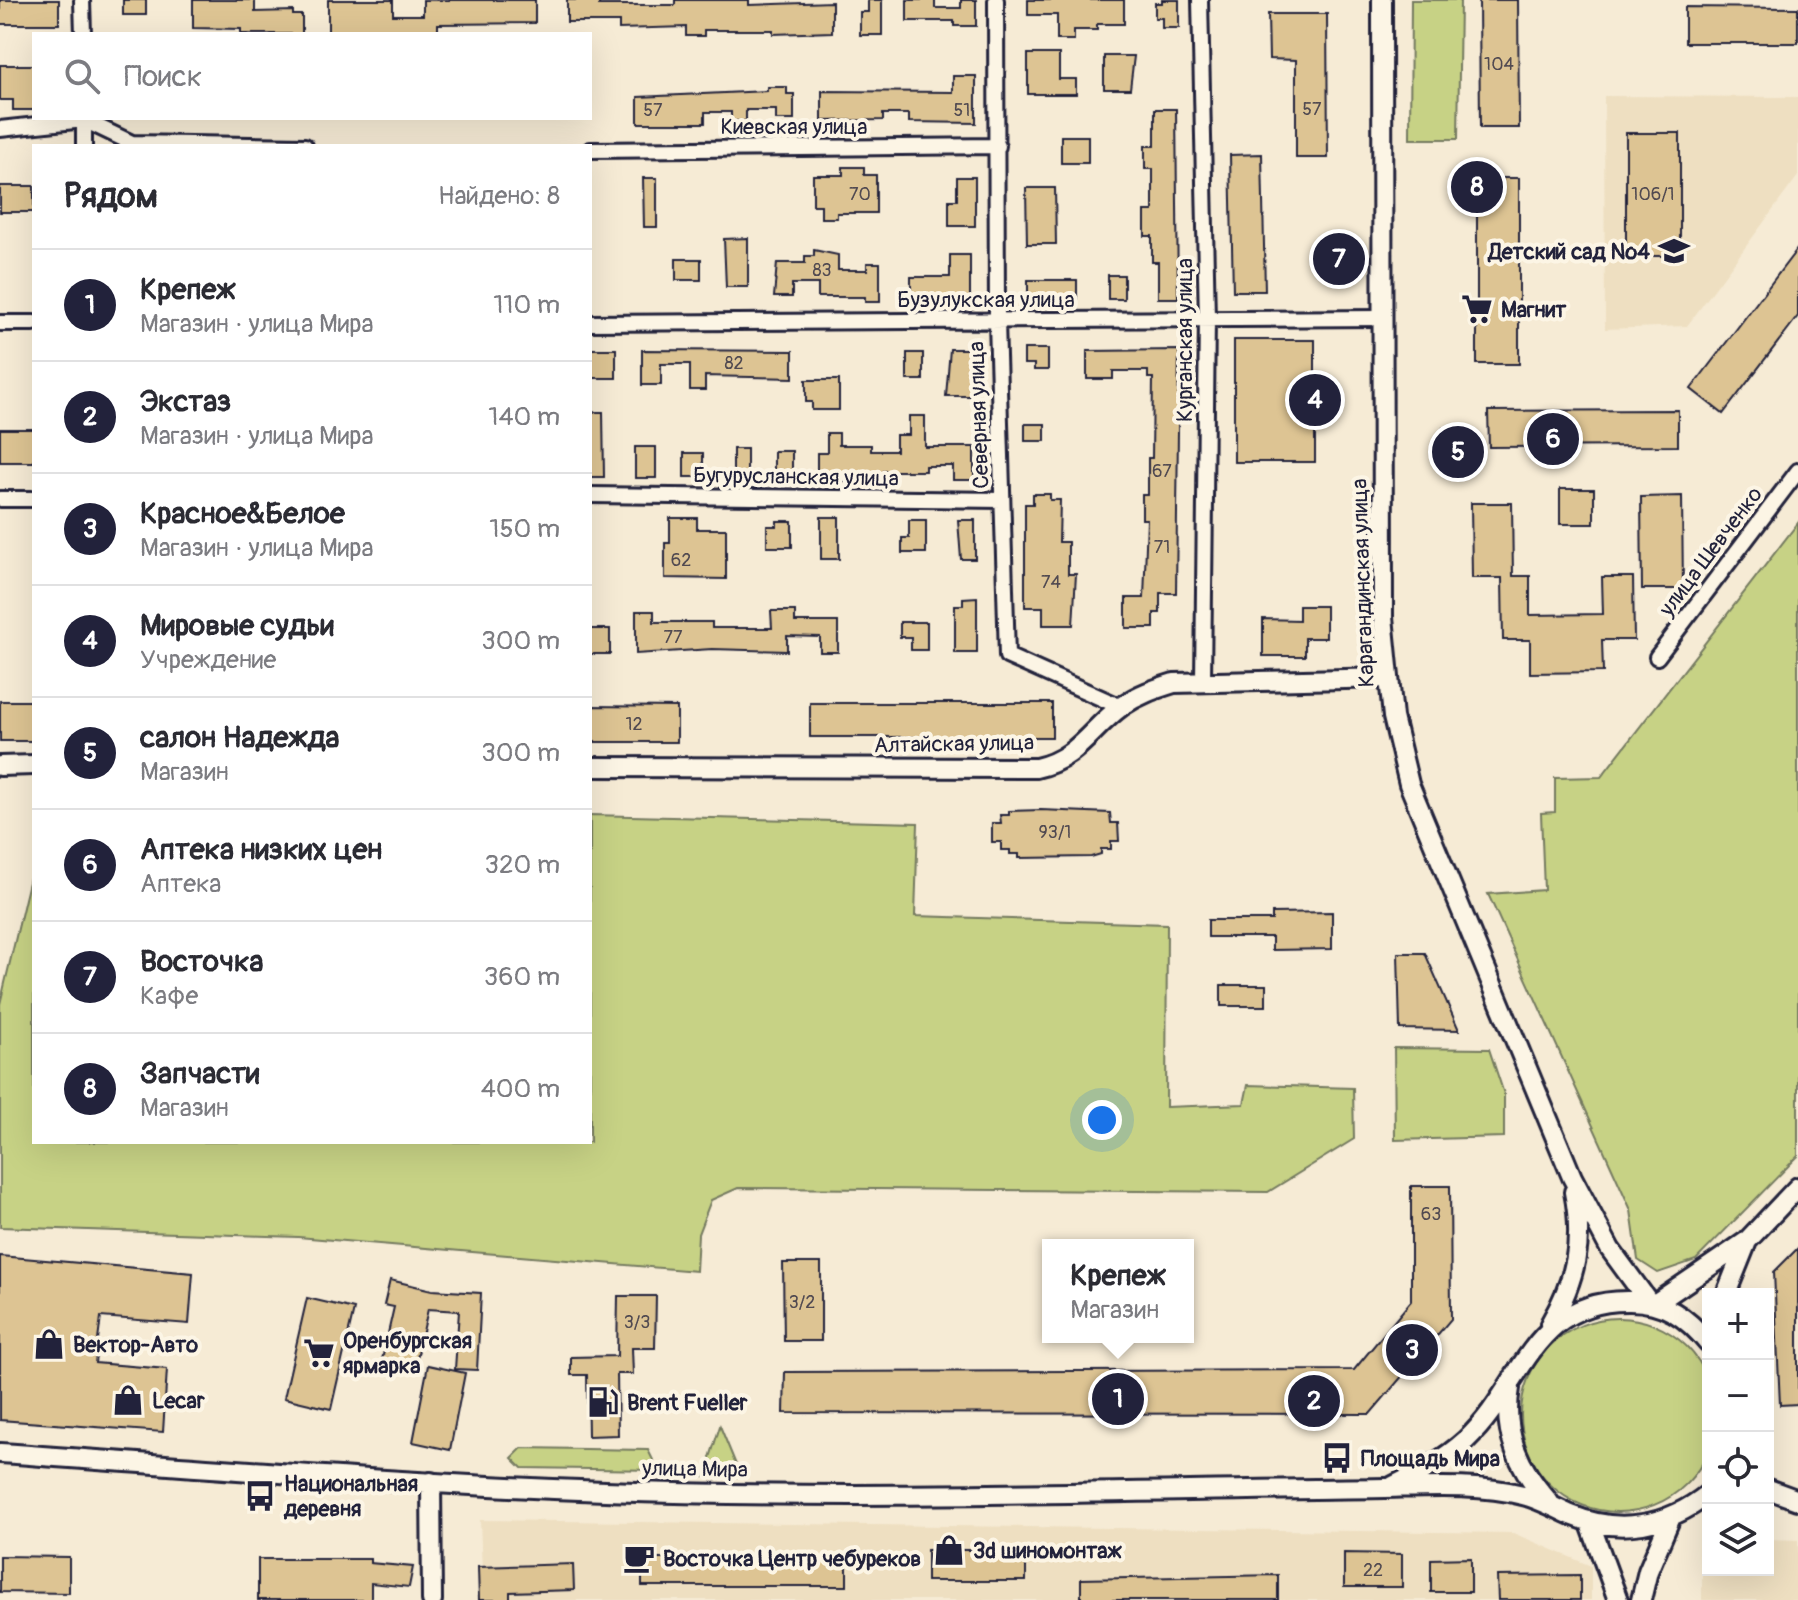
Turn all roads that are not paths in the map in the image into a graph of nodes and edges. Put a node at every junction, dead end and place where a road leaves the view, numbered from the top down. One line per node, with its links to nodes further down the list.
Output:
1 (82, 0): 5 (street)
2 (996, 0): 12 (street, Северная улица)
3 (1200, 0): 14 (street, Курганская улица)
4 (1382, 0): 15 (main road, Карагандинская улица)
5 (83, 32)
6 (76, 120): 9 (street)
7 (84, 120): 10 (street)
8 (86, 120): 11 (street)
9 (0, 129)
10 (84, 144)
11 (190, 144)
12 (998, 146): 13 (street, Киевская улица); 16 (street, Северная улица)
13 (592, 150)
14 (1207, 318): 15 (street, Бузулукская улица); 16 (street, Бузулукская улица); 27 (street, Курганская улица)
15 (1382, 318): 26 (main road, Карагандинская улица)
16 (997, 322): 19 (street, Бузулукская улица); 24 (street, Северная улица)
17 (0, 323): 18 (street)
18 (32, 323)
19 (592, 323)
20 (1798, 471): 25 (street, улица Шевченко)
21 (592, 495): 24 (street, Бугурусланская улица)
22 (0, 499): 23 (street)
23 (32, 499)
24 (1002, 500): 28 (street, Северная улица)
25 (1657, 657)
26 (1387, 678): 27 (main road, Алтайская улица); 32 (main road, Карагандинская улица)
27 (1203, 681): 28 (main road, Алтайская улица)
28 (1121, 707): 31 (main road, Алтайская улица)
29 (32, 765): 30 (main road)
30 (0, 766)
31 (592, 767)
32 (1572, 1177): 36 (main road, Карагандинская улица); 37 (main road)
33 (1798, 1187): 34 (main road)
34 (1747, 1241): 35 (main road); 36 (main road)
35 (1728, 1288)
36 (1652, 1302): 37 (main road); 38 (main road, Карагандинская улица)
37 (1544, 1334): 39 (main road)
38 (1702, 1337)
39 (1512, 1377): 42 (main road); 46 (main road)
40 (0, 1453): 41 (main road, улица Мира)
41 (431, 1482): 42 (main road, улица Мира); 50 (main road)
42 (1390, 1487): 46 (main road, улица Мира)
43 (1774, 1491): 45 (main road)
44 (1774, 1500): 45 (main road)
45 (1798, 1500)
46 (1551, 1504): 49 (main road, улица Мира)
47 (1699, 1507): 48 (main road, улица Мира)
48 (1671, 1517): 49 (main road, улица Мира); 52 (main road)
49 (1589, 1521): 51 (main road)
50 (432, 1600)
51 (1618, 1600)
52 (1641, 1600)

